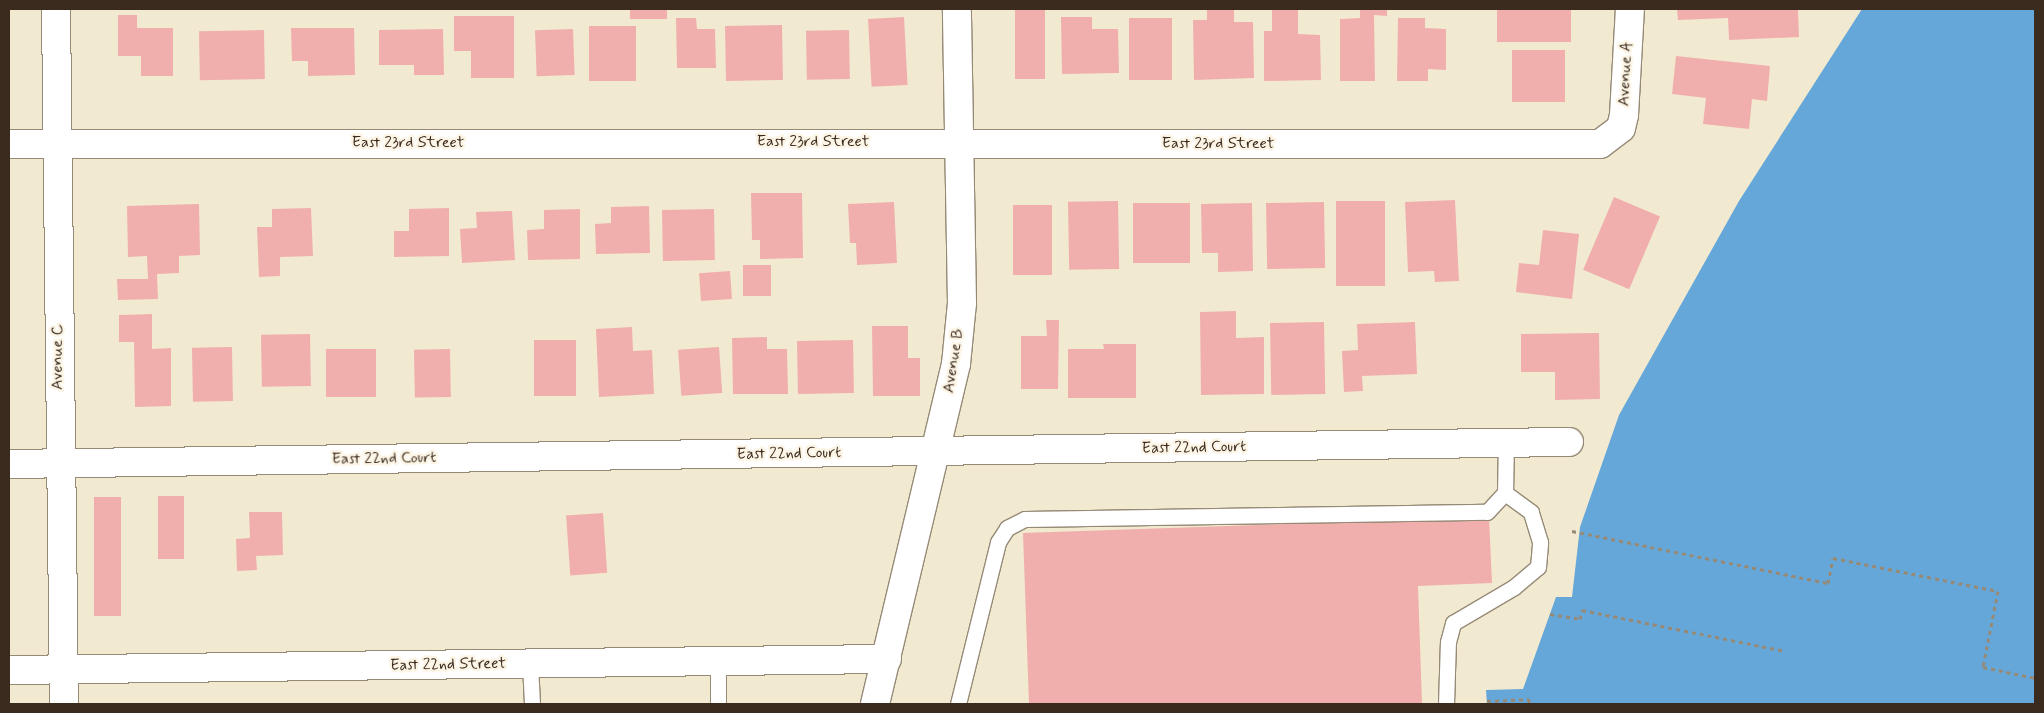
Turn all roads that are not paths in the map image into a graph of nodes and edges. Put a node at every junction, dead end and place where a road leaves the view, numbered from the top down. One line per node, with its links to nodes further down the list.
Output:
1 (56, 9): 7 (street, Avenue C)
2 (957, 9): 5 (street, Avenue B)
3 (1630, 9): 4 (street, Avenue A)
4 (1614, 136): 5 (street, East 23rd Street)
5 (960, 142): 7 (street, East 23rd Street); 10 (street, Avenue B)
6 (9, 144): 7 (street, East 23rd Street)
7 (56, 144): 11 (street, Avenue C)
8 (1569, 442): 9 (street, East 22nd Court)
9 (1506, 443): 10 (street, East 22nd Court); 13 (lane)
10 (936, 452): 11 (street, East 22nd Court); 14 (street, Avenue B)
11 (59, 463): 12 (street, East 22nd Court); 18 (street, Avenue C)
12 (9, 464)
13 (1505, 493): 23 (lane); 24 (lane)
14 (887, 659): 15 (street, East 22nd Street); 22 (street, Avenue B)
15 (718, 661): 16 (street, East 22nd Street); 21 (lane)
16 (530, 664): 18 (street, East 22nd Street); 20 (lane)
17 (9, 670): 18 (street, East 22nd Street)
18 (63, 670): 19 (street, Avenue C)
19 (64, 704)
20 (532, 704)
21 (718, 704)
22 (875, 704)
23 (958, 704)
24 (1446, 704)

